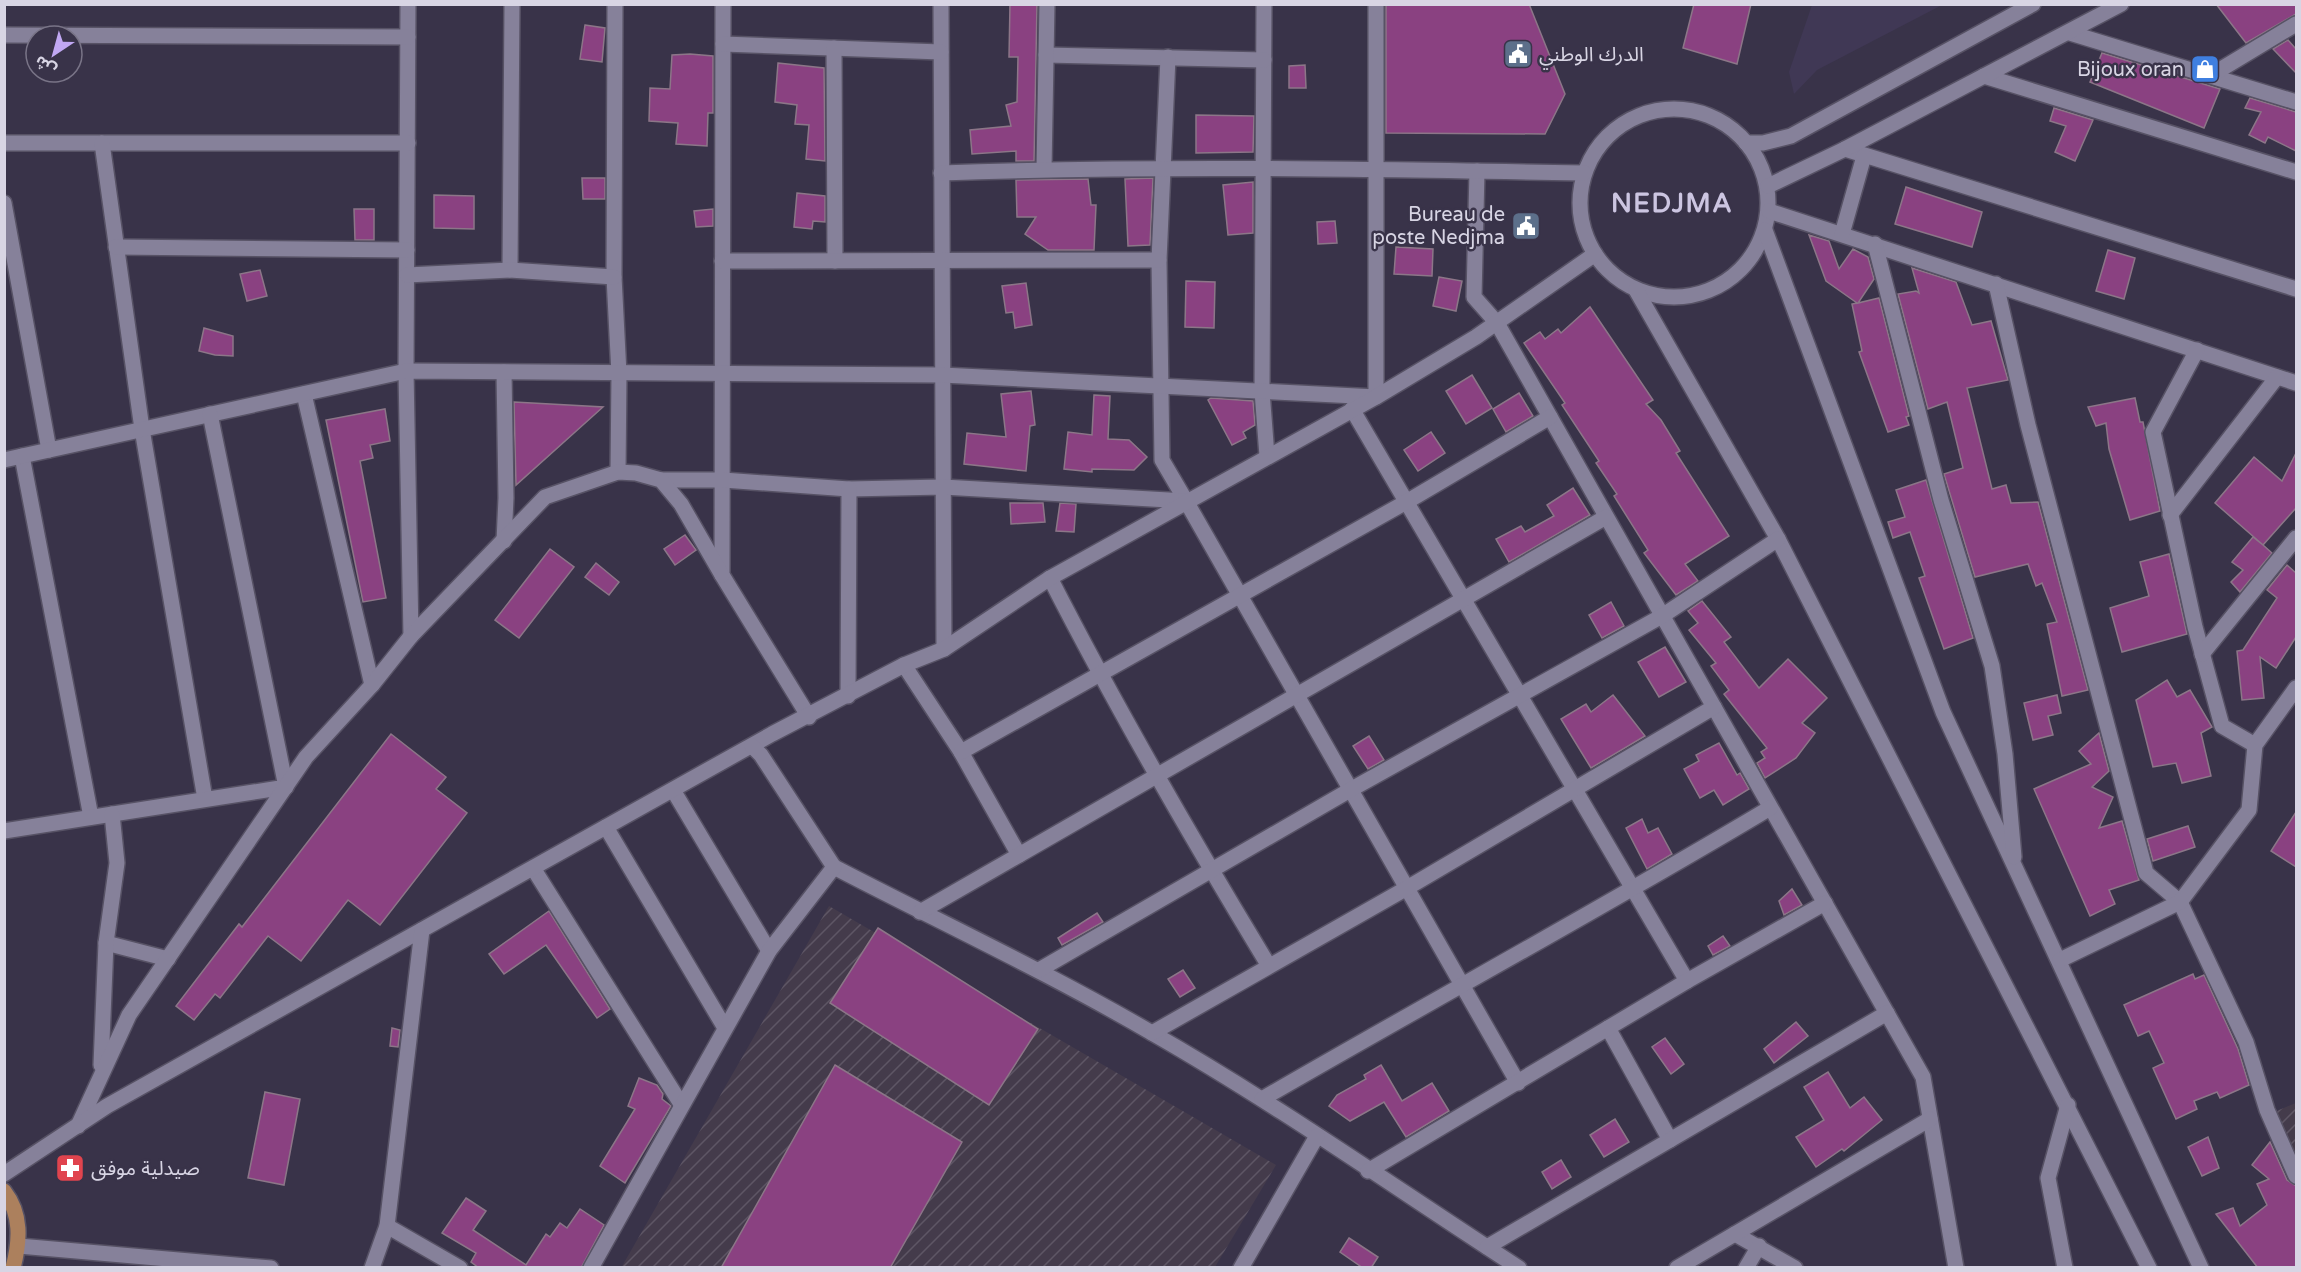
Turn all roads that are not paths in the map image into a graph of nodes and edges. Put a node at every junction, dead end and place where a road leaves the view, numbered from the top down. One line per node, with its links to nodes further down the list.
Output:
1 (408, 4): 14 (street)
2 (512, 4): 51 (street)
3 (615, 4): 53 (street)
4 (723, 4): 15 (street)
5 (941, 4): 17 (street)
6 (1047, 4): 18 (street)
7 (1264, 4): 20 (street)
8 (1376, 4): 33 (street)
9 (2033, 4): 24 (street)
10 (2121, 4): 12 (street)
11 (2296, 24): 21 (street)
12 (2070, 33): 21 (street); 22 (street)
13 (4, 35): 14 (street)
14 (408, 37): 27 (street)
15 (723, 44): 16 (street); 48 (street)
16 (834, 48): 17 (street); 49 (street)
17 (941, 52): 36 (street)
18 (1046, 55): 19 (street); 30 (street)
19 (1168, 57): 20 (street); 31 (street)
20 (1264, 60): 32 (street)
21 (2213, 74): 23 (street)
22 (1984, 76): 28 (street); 35 (street)
23 (2296, 102)
24 (1746, 142): 37 (street); 38 (street)
25 (4, 143): 26 (street)
26 (102, 143): 27 (street); 44 (street)
27 (408, 143): 45 (street)
28 (1845, 149): 29 (street); 38 (street)
29 (1864, 156): 42 (street); 55 (street)
30 (1044, 169): 31 (street); 36 (street)
31 (1162, 169): 32 (street); 47 (street)
32 (1263, 169): 33 (street); 67 (street)
33 (1377, 169): 34 (street); 69 (street)
34 (1477, 171): 37 (street); 57 (street)
35 (2296, 172)
36 (941, 173): 50 (street)
37 (1584, 173): 46 (street)
38 (1768, 186): 40 (street)
39 (4, 203): 74 (street)
40 (1769, 211): 41 (street); 42 (street)
41 (1765, 230): 56 (street); 124 (street)
42 (1842, 234): 43 (street)
43 (1875, 244): 54 (street); 124 (street)
44 (116, 247): 45 (street); 73 (street)
45 (407, 250): 52 (street)
46 (1594, 254): 56 (street); 57 (street)
47 (1159, 260): 50 (street); 66 (street)
48 (722, 261): 49 (street); 61 (street)
49 (835, 261): 50 (street)
50 (941, 261): 63 (street)
51 (510, 270): 52 (street); 53 (street)
52 (407, 275): 59 (street)
53 (614, 277): 62 (street)
54 (1996, 284): 58 (street); 128 (street)
55 (2296, 289)
56 (1636, 290): 88 (street)
57 (1497, 324): 69 (street); 72 (street)
58 (2197, 350): 64 (street); 85 (street)
59 (406, 371): 60 (street); 68 (street); 95 (street)
60 (504, 372): 62 (street); 89 (street)
61 (722, 372): 62 (street); 63 (street); 80 (street)
62 (619, 374): 78 (street)
63 (942, 375): 66 (street); 81 (street)
64 (2277, 377): 65 (street); 85 (street)
65 (2296, 383)
66 (1161, 386): 67 (street); 83 (street)
67 (1262, 391): 69 (street); 76 (street)
68 (303, 394): 71 (street); 100 (street)
69 (1376, 397): 70 (street)
70 (1352, 409): 76 (street); 84 (street)
71 (210, 414): 73 (street); 111 (street)
72 (1550, 417): 84 (street); 86 (street)
73 (142, 429): 74 (street); 115 (street)
74 (49, 450): 75 (street)
75 (22, 456): 77 (street); 118 (street)
76 (1267, 456): 83 (street)
77 (4, 460)
78 (618, 472): 79 (street); 89 (street)
79 (661, 480): 80 (street); 90 (street)
80 (723, 480): 82 (street); 90 (street)
81 (943, 487): 82 (street); 83 (street); 96 (street)
82 (849, 489): 104 (street)
83 (1186, 501): 91 (street); 92 (street)
84 (1408, 501): 92 (street); 93 (street)
85 (2170, 515): 97 (street)
86 (1606, 517): 93 (street); 94 (street)
87 (2296, 538): 97 (street)
88 (1778, 539): 94 (street); 148 (street)
89 (504, 541): 95 (street)
90 (722, 575): 106 (street)
91 (1050, 578): 96 (street); 99 (street)
92 (1239, 595): 99 (street); 102 (street)
93 (1465, 598): 102 (street); 103 (street)
94 (1662, 616): 103 (street); 105 (street)
95 (411, 636): 100 (street)
96 (944, 649): 98 (street)
97 (2202, 654): 107 (street)
98 (904, 665): 104 (street); 109 (street)
99 (1099, 674): 109 (street); 110 (street)
100 (372, 685): 111 (street)
101 (2296, 688): 107 (street)
102 (1296, 694): 110 (street); 114 (street)
103 (1521, 694): 112 (street); 114 (street)
104 (848, 696): 106 (street)
105 (1714, 707): 112 (street); 116 (street)
106 (809, 717): 108 (street)
107 (2255, 745): 128 (street)
108 (752, 746): 113 (street); 122 (street)
109 (961, 752): 121 (street)
110 (1156, 776): 121 (street); 125 (street)
111 (286, 787): 115 (street); 134 (street)
112 (1576, 788): 126 (street); 127 (street)
113 (672, 790): 119 (street); 133 (street)
114 (1350, 790): 125 (street); 126 (street)
115 (205, 798): 117 (street)
116 (1770, 808): 127 (street); 129 (street)
117 (112, 814): 118 (street); 132 (street)
118 (91, 817): 120 (street)
119 (606, 827): 123 (street); 141 (street)
120 (4, 831)
121 (1019, 855): 130 (street)
122 (834, 867): 130 (street); 133 (street)
123 (533, 868): 131 (street); 147 (street)
124 (2015, 868): 135 (street)
125 (1211, 870): 136 (street); 137 (street)
126 (1407, 888): 136 (street); 139 (street)
127 (1634, 889): 138 (street); 139 (street)
128 (2180, 902): 135 (street); 155 (street)
129 (1825, 903): 138 (street); 140 (street)
130 (920, 912): 137 (street)
131 (422, 930): 150 (street); 157 (street)
132 (105, 944): 134 (street); 144 (street)
133 (770, 951): 141 (street)
134 (168, 959): 144 (street)
135 (2060, 960): 175 (street)
136 (1269, 966): 143 (street)
137 (1039, 970): 143 (street)
138 (1687, 981): 142 (street)
139 (1461, 984): 145 (street); 146 (street)
140 (1887, 1013): 149 (street); 152 (street)
141 (725, 1028): 147 (street)
142 (1608, 1028): 145 (street); 152 (street)
143 (1152, 1032): 146 (street)
144 (101, 1071): 150 (street)
145 (1518, 1083): 153 (street)
146 (1262, 1099): 151 (street)
147 (681, 1104): 166 (street)
148 (2068, 1105): 173 (street); 174 (street)
149 (1930, 1119): 158 (street); 172 (street)
150 (77, 1127): 154 (street)
151 (1317, 1136): 153 (street); 167 (street)
152 (1670, 1140): 161 (street)
153 (1368, 1171): 161 (street)
154 (4, 1174)
155 (2296, 1176)
156 (4, 1191): 159 (main road)
157 (387, 1226): 164 (street); 165 (street)
158 (1735, 1234): 160 (street); 169 (street)
159 (19, 1246): 162 (main road); 163 (street)
160 (1759, 1246): 170 (street); 171 (street)
161 (1487, 1247): 168 (street)
162 (13, 1268)
163 (271, 1268)
164 (372, 1268)
165 (459, 1268)
166 (591, 1268)
167 (1241, 1268)
168 (1519, 1268)
169 (1677, 1268)
170 (1746, 1268)
171 (1795, 1268)
172 (1956, 1268)
173 (2065, 1268)
174 (2149, 1268)
175 (2201, 1268)

